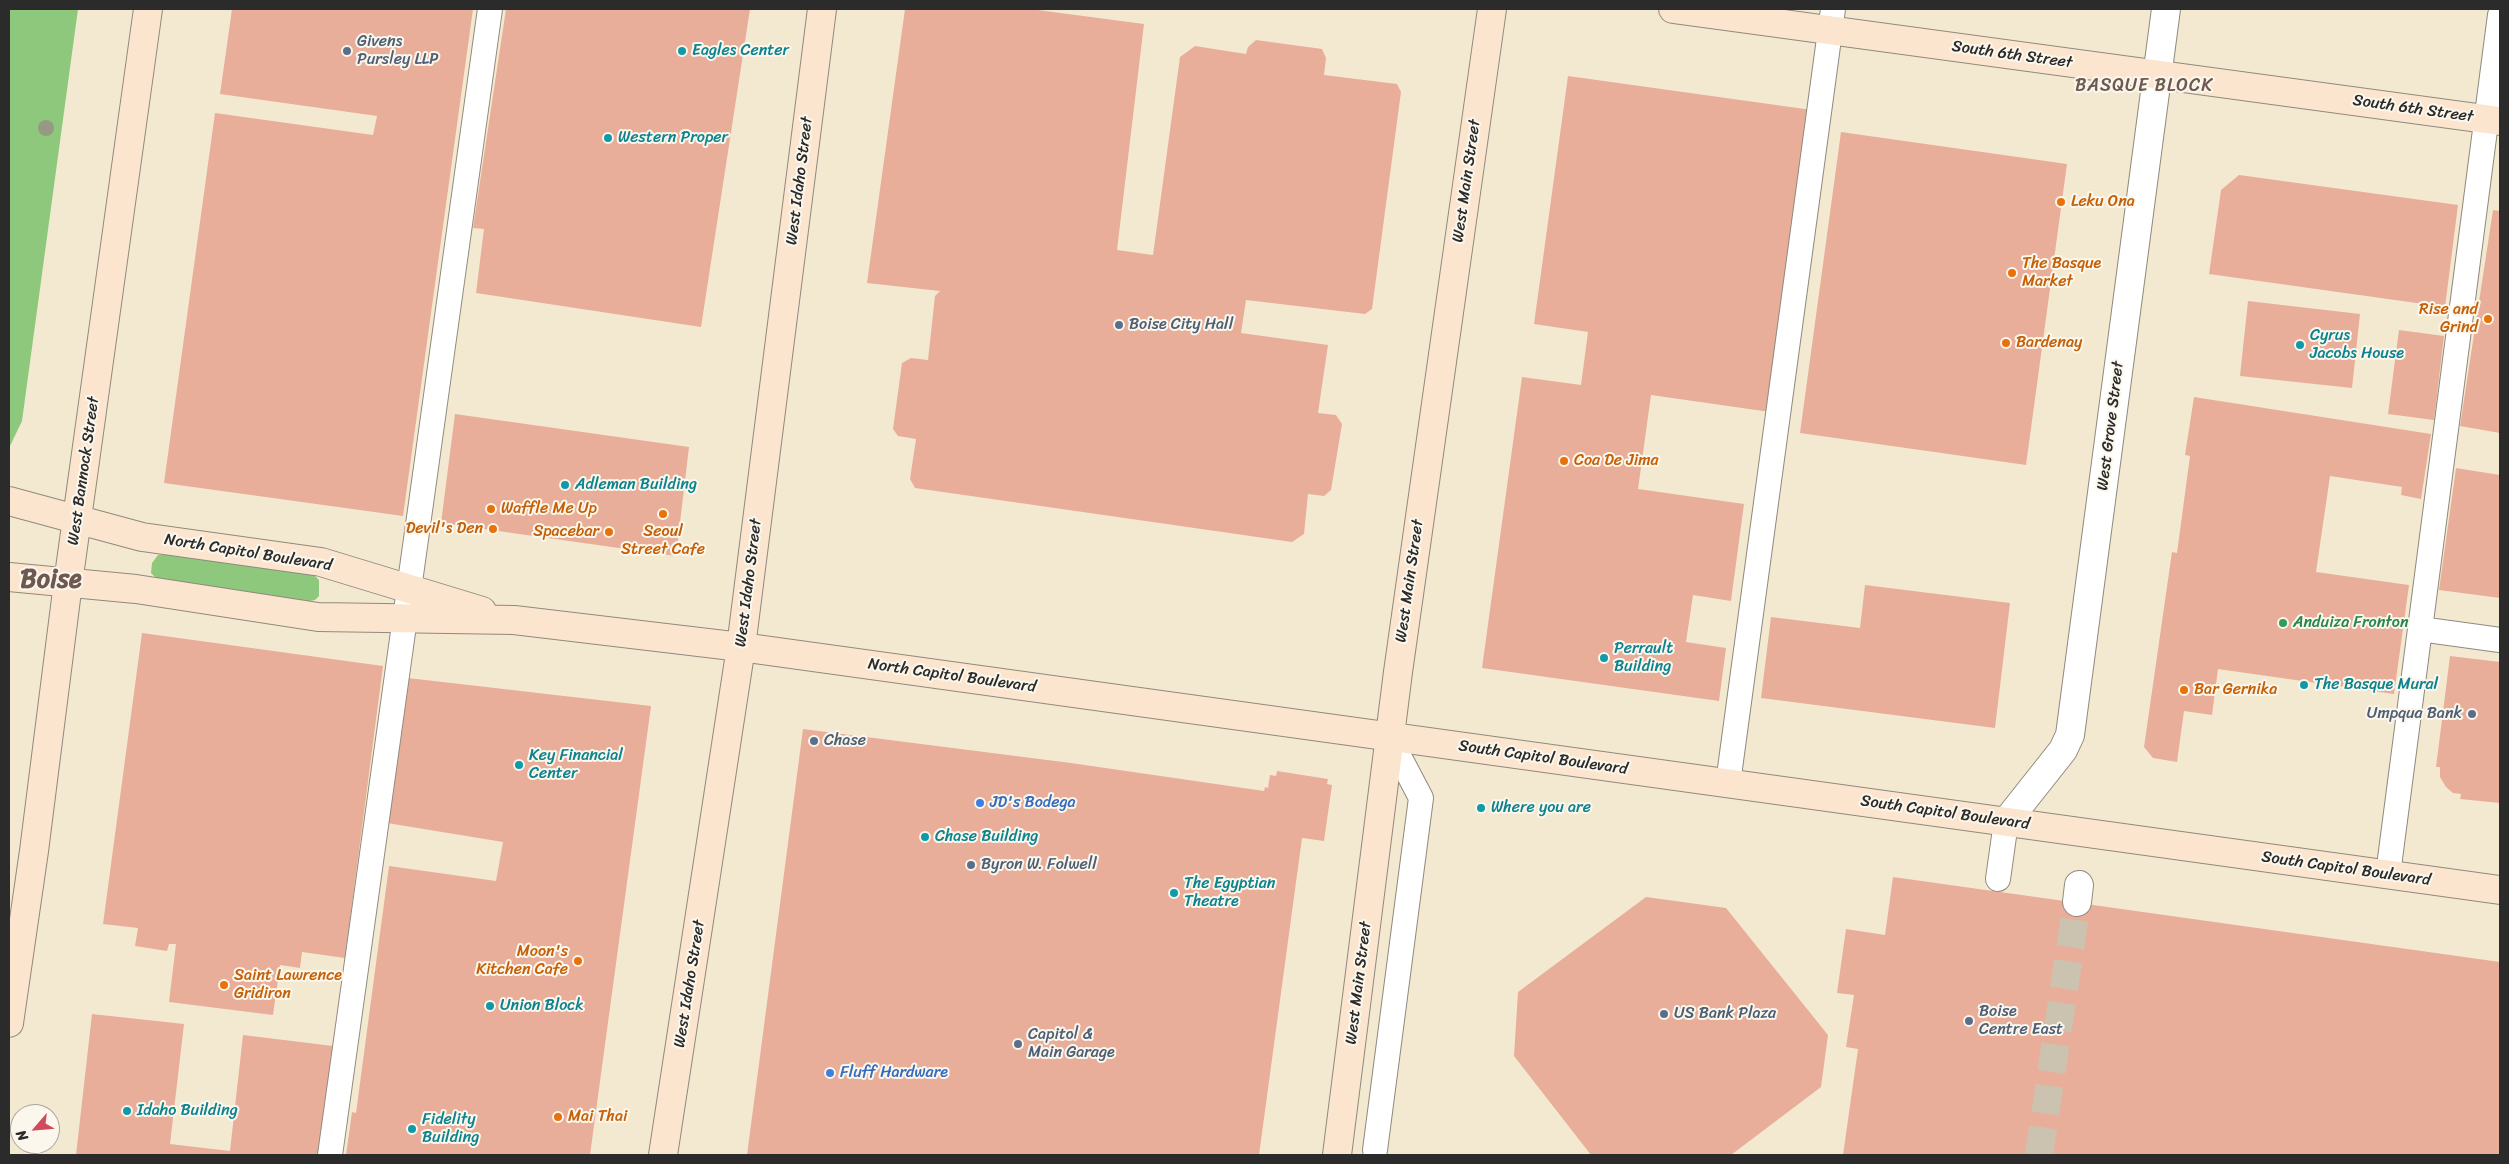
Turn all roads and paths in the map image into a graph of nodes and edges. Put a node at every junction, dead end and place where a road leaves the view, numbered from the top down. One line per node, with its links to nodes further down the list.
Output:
1 (148, 9): 12 (main road, West Bannock Street)
2 (490, 9): 15 (lane)
3 (822, 9): 20 (main road, West Idaho Street)
4 (1492, 9): 21 (main road, West Main Street)
5 (1673, 9): 8 (main road, South 6th Street)
6 (2166, 9): 9 (street, West Grove Street)
7 (2500, 15): 10 (lane)
8 (1832, 19): 9 (main road, South 6th Street); 22 (lane)
9 (2157, 74): 10 (main road, South 6th Street); 23 (street, West Grove Street)
10 (2493, 120): 18 (lane)
11 (9, 501): 12 (main road, North Capitol Boulevard)
12 (78, 519): 14 (main road, West Bannock Street); 15 (main road, North Capitol Boulevard)
13 (9, 577): 14 (main road, North Capitol Boulevard)
14 (68, 583): 16 (main road, North Capitol Boulevard); 27 (main road, West Bannock Street)
15 (409, 588): 16 (lane); 17 (main road, North Capitol Boulevard)
16 (405, 618): 17 (main road, North Capitol Boulevard); 29 (lane)
17 (514, 620): 20 (main road, North Capitol Boulevard)
18 (2420, 629): 19 (lane); 24 (lane)
19 (2500, 640)
20 (741, 647): 21 (main road, North Capitol Boulevard); 30 (main road, West Idaho Street)
21 (1389, 737): 22 (main road, South Capitol Boulevard); 28 (lane); 31 (main road, West Main Street)
22 (1728, 783): 23 (main road, South Capitol Boulevard)
23 (2006, 822): 24 (main road, South Capitol Boulevard); 25 (lane)
24 (2388, 874): 26 (main road, South Capitol Boulevard)
25 (1998, 879)
26 (2500, 890)
27 (9, 1024)
28 (1375, 1150)
29 (330, 1155)
30 (663, 1155)
31 (1337, 1155)

